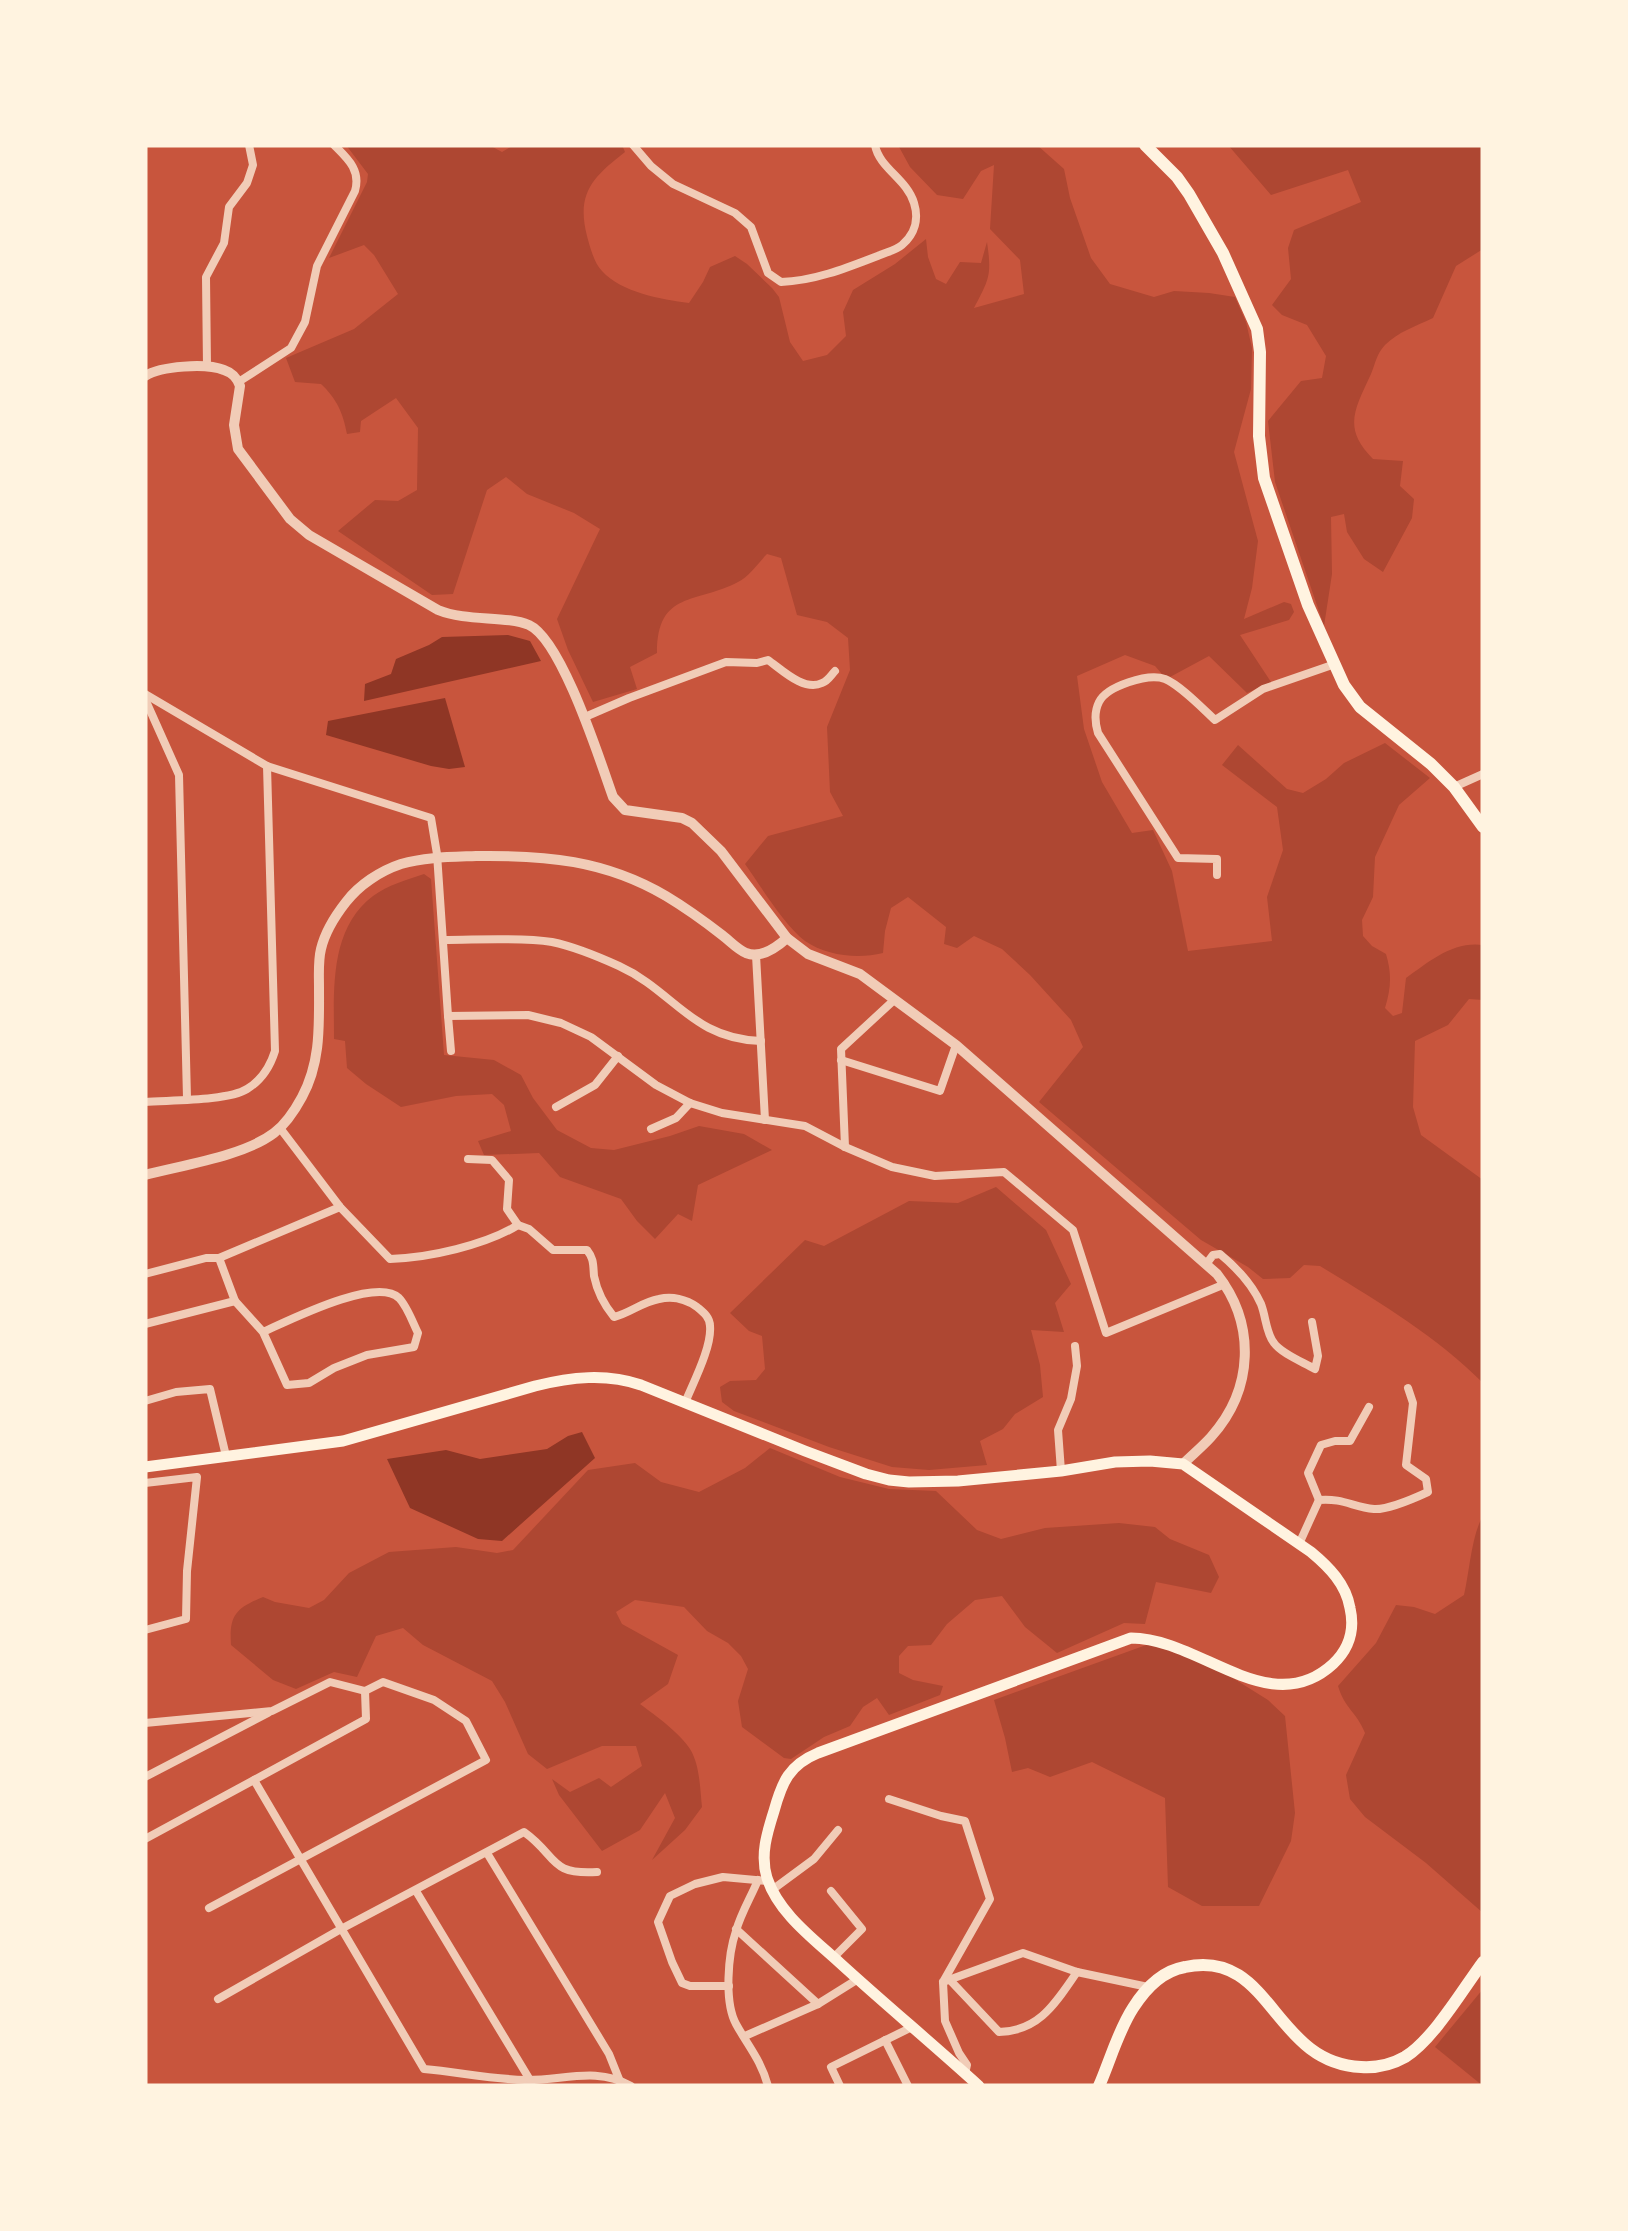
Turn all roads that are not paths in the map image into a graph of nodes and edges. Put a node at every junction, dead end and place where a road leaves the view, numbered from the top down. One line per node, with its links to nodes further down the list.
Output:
1 (248, 145): 6 (street)
2 (334, 145): 8 (street)
3 (633, 145): 4 (street)
4 (875, 145)
5 (1144, 145): 9 (main road)
6 (208, 367): 7 (street); 8 (street)
7 (145, 376)
8 (240, 381): 12 (street)
9 (1335, 664): 15 (main road); 18 (street)
10 (836, 671): 12 (street)
11 (145, 696): 13 (street); 29 (street)
12 (584, 718): 19 (street)
13 (267, 766): 17 (street); 29 (street)
14 (1483, 774): 15 (street)
15 (1454, 787): 16 (main road)
16 (1483, 827)
17 (438, 858): 20 (street); 21 (street); 34 (street)
18 (1217, 875)
19 (787, 938): 21 (street); 22 (street)
20 (443, 940): 23 (street); 24 (street)
21 (756, 955): 24 (street)
22 (893, 1000): 25 (street); 28 (street)
23 (448, 1016): 26 (street); 27 (street)
24 (760, 1040): 33 (street)
25 (956, 1046): 28 (street); 42 (street)
26 (451, 1051)
27 (618, 1056): 31 (street); 32 (street)
28 (841, 1060): 36 (street)
29 (187, 1098): 30 (street)
30 (145, 1102)
31 (690, 1104): 33 (street); 35 (street)
32 (556, 1107)
33 (765, 1120): 36 (street)
34 (280, 1128): 38 (street); 39 (street)
35 (651, 1129)
36 (846, 1147): 44 (street)
37 (468, 1159): 40 (street)
38 (145, 1174)
39 (340, 1206): 40 (street); 41 (street)
40 (518, 1225): 52 (street)
41 (218, 1258): 43 (street); 45 (street)
42 (1207, 1263): 44 (street); 46 (street)
43 (145, 1274)
44 (1225, 1284): 55 (street)
45 (235, 1301): 47 (street); 48 (street)
46 (1312, 1322)
47 (145, 1324)
48 (263, 1332): 48 (street)
49 (1075, 1346): 57 (street)
50 (1408, 1388): 59 (street)
51 (145, 1400): 54 (street)
52 (685, 1403): 54 (main road); 57 (main road)
53 (1369, 1407): 59 (street)
54 (226, 1456): 56 (main road)
55 (1183, 1464): 57 (main road); 60 (main road)
56 (145, 1467)
57 (1061, 1471)
58 (145, 1483): 61 (street)
59 (1319, 1500): 60 (street)
60 (1300, 1544): 73 (main road)
61 (145, 1630)
62 (365, 1691): 63 (street); 66 (street); 71 (street)
63 (272, 1711): 64 (street); 65 (street)
64 (145, 1723)
65 (145, 1777)
66 (254, 1780): 69 (street); 71 (street)
67 (889, 1799): 83 (street)
68 (838, 1830): 73 (street)
69 (145, 1839)
70 (487, 1853): 72 (street); 74 (street); 92 (street)
71 (300, 1859): 76 (street); 78 (street)
72 (597, 1872)
73 (766, 1884): 77 (street); 79 (main road); 84 (street)
74 (416, 1891): 78 (street); 93 (street)
75 (831, 1891): 79 (street)
76 (208, 1908)
77 (736, 1929): 84 (street); 87 (street)
78 (341, 1930): 86 (street); 93 (street)
79 (834, 1957): 82 (main road)
80 (1483, 1962): 85 (main road)
81 (1077, 1972): 83 (street); 83 (street); 85 (street)
82 (858, 1979): 87 (street); 88 (main road)
83 (946, 1980): 91 (street)
84 (729, 1986): 89 (street)
85 (1148, 1987): 99 (main road)
86 (218, 1999)
87 (818, 2004): 89 (street)
88 (912, 2027): 90 (street); 91 (main road)
89 (745, 2036): 95 (street)
90 (885, 2040): 96 (street); 97 (street)
91 (965, 2074): 98 (main road)
92 (619, 2079): 93 (street); 94 (street)
93 (531, 2080)
94 (631, 2086)
95 (768, 2086)
96 (840, 2086)
97 (908, 2086)
98 (979, 2086)
99 (1100, 2086)

